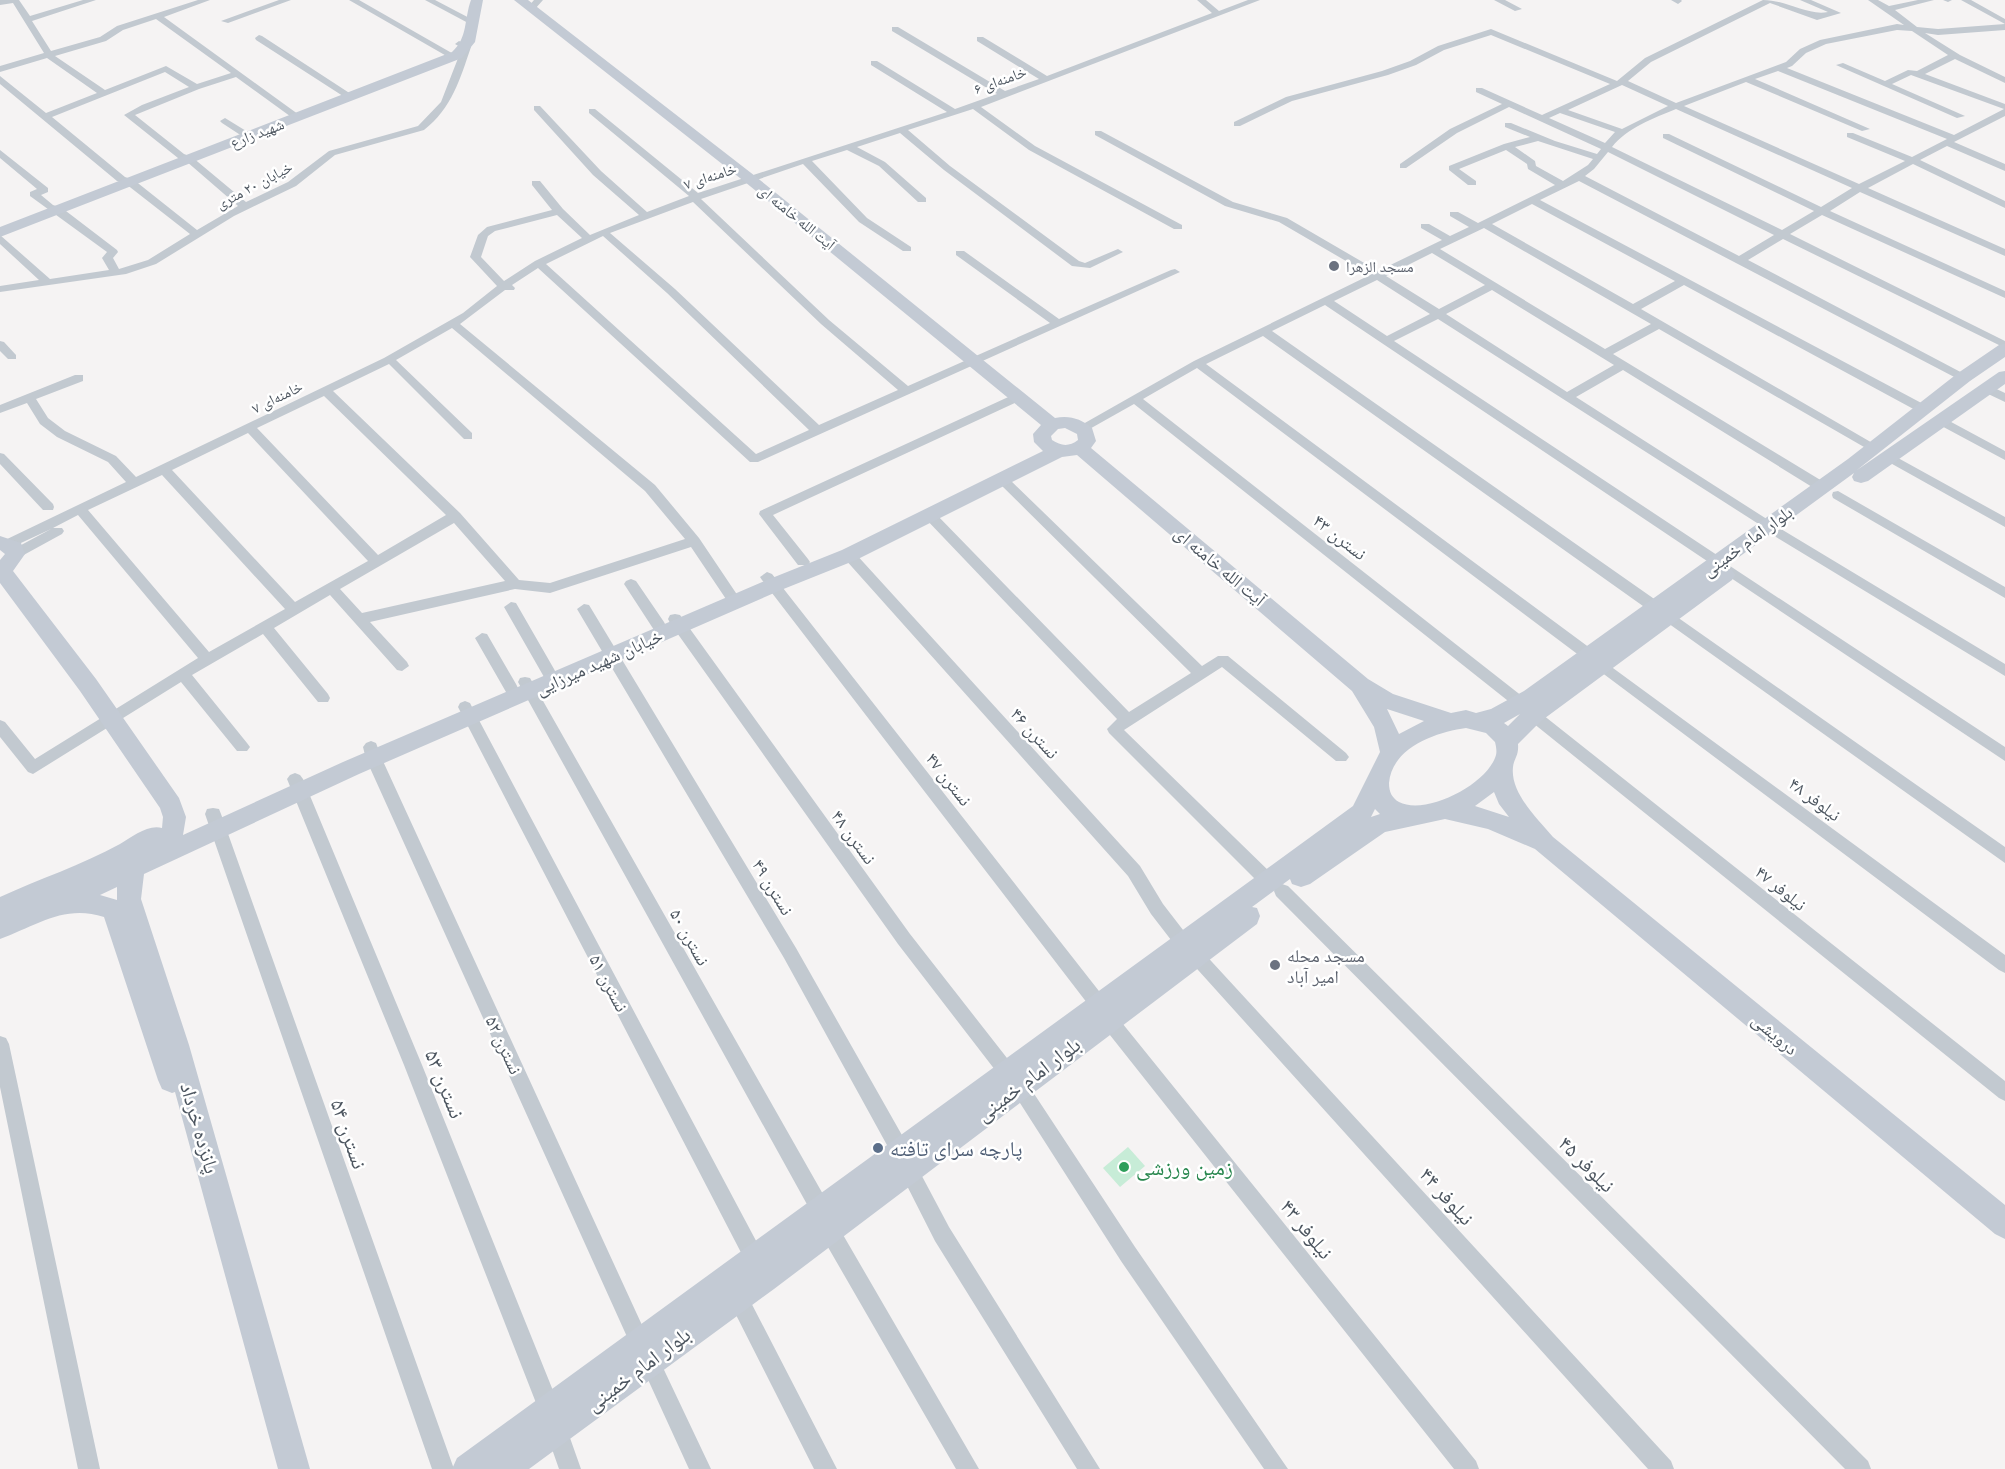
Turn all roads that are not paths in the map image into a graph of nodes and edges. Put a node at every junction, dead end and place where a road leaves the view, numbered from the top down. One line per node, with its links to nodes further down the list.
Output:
1 (57, 0): 21 (street)
2 (92, 0): 21 (street)
3 (206, 0): 25 (street)
4 (288, 0): 27 (street)
5 (353, 0): 35 (street)
6 (429, 0): 28 (street)
7 (470, 0): 28 (street)
8 (477, 0): 28 (street)
9 (507, 0): 20 (street, آیت الله خامنه ای)
10 (520, 0): 20 (street, آیت الله خامنه ای)
11 (1201, 0): 24 (street)
12 (1256, 0): 24 (street, خامنه‌ای ۶)
13 (1498, 0): 23 (street)
14 (1804, 0): 18 (street)
15 (1872, 0): 22 (street)
16 (1930, 0): 22 (street)
17 (1965, 0): 29 (street)
18 (1765, 1): 50 (street)
19 (0, 2): 26 (street)
20 (536, 7): 92 (street, آیت الله خامنه ای)
21 (64, 8): 26 (street)
22 (1891, 8): 32 (street)
23 (1518, 9)
24 (1217, 13): 47 (street, خامنه‌ای ۶)
25 (159, 17): 37 (street); 44 (street)
26 (27, 20): 37 (street)
27 (225, 21)
28 (470, 21): 35 (street)
29 (2005, 22)
30 (2005, 27): 32 (street)
31 (895, 30): 55 (street)
32 (1914, 30): 36 (street); 41 (street)
33 (259, 38): 56 (street)
34 (980, 39): 47 (street)
35 (457, 50): 56 (street, شهید زارع); 102 (street, خیابان ۲۰ متری)
36 (1955, 54): 43 (street); 45 (street)
37 (50, 56): 42 (street); 54 (street)
38 (874, 63): 64 (street)
39 (1840, 65): 51 (street)
40 (2005, 66): 43 (street)
41 (1779, 68): 48 (street); 80 (street)
42 (0, 69)
43 (1984, 70): 49 (street)
44 (238, 74): 52 (street); 65 (street)
45 (1918, 74): 51 (street); 62 (street)
46 (0, 79): 66 (street)
47 (1046, 79): 55 (street, خامنه‌ای ۶)
48 (1747, 79): 58 (street); 72 (street)
49 (2005, 80)
50 (1620, 83): 58 (street); 61 (street); 70 (street)
51 (1885, 84): 67 (street)
52 (195, 87): 54 (street); 86 (street)
53 (1479, 90): 57 (street)
54 (104, 93): 66 (street)
55 (1004, 94): 59 (street, خامنه‌ای ۶)
56 (347, 95): 65 (street, شهید زارع)
57 (1509, 105): 68 (street); 89 (street)
58 (1678, 105): 74 (street); 97 (street)
59 (974, 106): 64 (street, خامنه‌ای ۶); 111 (street)
60 (537, 108): 107 (street)
61 (1560, 110): 68 (street); 74 (street)
62 (2005, 110): 80 (street)
63 (592, 111): 98 (street)
64 (954, 112): 73 (street, خامنه‌ای ۶)
65 (295, 115): 76 (street, شهید زارع)
66 (46, 116): 93 (street)
67 (1960, 116)
68 (1540, 119): 83 (street)
69 (225, 121): 76 (street)
70 (1237, 124)
71 (1508, 125): 79 (street)
72 (1864, 129)
73 (902, 130): 82 (street, خامنه‌ای ۶); 122 (street)
74 (1624, 132): 83 (street)
75 (1098, 133): 128 (street)
76 (246, 134): 86 (street, شهید زارع)
77 (1666, 135): 105 (street)
78 (1850, 135): 87 (street)
79 (1538, 138): 81 (street); 85 (street)
80 (1949, 140): 87 (street); 90 (street)
81 (1507, 146): 95 (street); 96 (street)
82 (850, 147): 88 (street, خامنه‌ای ۶); 99 (street)
83 (1605, 147): 85 (street); 114 (street)
84 (0, 153): 103 (street)
85 (1598, 157): 91 (street)
86 (185, 158): 93 (street, شهید زارع); 102 (street)
87 (1911, 160): 97 (street); 101 (street)
88 (806, 161): 92 (street, خامنه‌ای ۶); 119 (street)
89 (1403, 166)
90 (2005, 168)
91 (1578, 176): 96 (street); 124 (street)
92 (750, 179): 98 (street, خامنه‌ای ۷); 147 (street, آیت الله خامنه ای)
93 (126, 181): 103 (street, شهید زارع); 113 (street)
94 (536, 183): 104 (street)
95 (1472, 183)
96 (1563, 185): 100 (street)
97 (1860, 188): 105 (street); 121 (street)
98 (697, 199): 107 (street, خامنه‌ای ۷); 115 (street, خامنه‌ای ۷); 154 (street)
99 (922, 200)
100 (1533, 200): 110 (street); 129 (street)
101 (2005, 205)
102 (245, 207): 113 (street, خیابان ۲۰ متری)
103 (53, 209): 108 (street, شهید زارع); 112 (street, شهید زارع); 126 (street)
104 (559, 211): 117 (street); 132 (street)
105 (1822, 211): 114 (street); 134 (street)
106 (1454, 214): 110 (street)
107 (645, 216): 117 (street, خامنه‌ای ۷)
108 (0, 226)
109 (1425, 226): 118 (street)
110 (1481, 226): 118 (street); 136 (street)
111 (1178, 227)
112 (0, 232)
113 (197, 235): 126 (street, خیابان ۲۰ متری)
114 (1783, 235): 124 (street); 144 (street)
115 (608, 236): 125 (street, خامنه‌ای ۷); 166 (street)
116 (0, 238): 130 (street)
117 (589, 239): 125 (street, خامنه‌ای ۷)
118 (1451, 241): 120 (street)
119 (907, 249)
120 (1433, 249): 128 (street); 131 (street)
121 (2003, 249)
122 (1118, 252)
123 (960, 253): 138 (street)
124 (1740, 260): 152 (street)
125 (542, 265): 132 (street, خامنه‌ای ۷); 166 (street)
126 (116, 272): 130 (street, خیابان ۲۰ متری)
127 (1175, 272): 138 (street)
128 (1379, 276): 135 (street); 137 (street)
129 (1683, 280): 136 (street); 162 (street)
130 (46, 281): 133 (street, خیابان ۲۰ متری)
131 (1492, 286): 137 (street); 145 (street)
132 (507, 287): 140 (street, خامنه‌ای ۷)
133 (0, 289)
134 (2005, 295)
135 (1326, 301): 141 (street); 142 (street)
136 (1633, 309): 139 (street)
137 (1439, 314): 142 (street); 159 (street)
138 (1058, 324): 147 (street)
139 (1659, 324): 145 (street); 170 (street)
140 (455, 325): 148 (street, خامنه‌ای ۷); 155 (street, خامنه‌ای ۷); 183 (street)
141 (1264, 331): 149 (street); 198 (street)
142 (1386, 341): 188 (street)
143 (0, 344): 146 (street)
144 (2005, 347): 152 (street, بلوار امام خمینی)
145 (1605, 354): 150 (street)
146 (12, 357)
147 (975, 360): 154 (street); 158 (street, آیت الله خامنه ای)
148 (394, 363): 155 (street, خامنه‌ای ۷); 167 (street)
149 (1198, 363): 160 (street); 205 (street, نیلوفر ۴۸)
150 (1623, 365): 159 (street); 176 (street)
151 (2005, 376): 156 (street, بلوار امام خمینی)
152 (1964, 377): 162 (street, بلوار امام خمینی)
153 (79, 378): 157 (street)
154 (906, 392): 166 (street)
155 (327, 393): 165 (street, خامنه‌ای ۷); 179 (street)
156 (1996, 394): 163 (street, بلوار امام خمینی)
157 (29, 397): 161 (street); 175 (street)
158 (1017, 397): 164 (street, آیت الله خامنه ای); 187 (street)
159 (1567, 397): 182 (street)
160 (1135, 399): 168 (street); 214 (street, نسترن ۴۳)
161 (1, 407)
162 (1923, 409): 170 (street, بلوار امام خمینی)
163 (1940, 420): 170 (street, بلوار امام خمینی); 171 (street)
164 (1052, 424): 168 (street); 169 (street)
165 (251, 430): 173 (street, خامنه‌ای ۷); 185 (street)
166 (817, 430)
167 (468, 436)
168 (1081, 438): 169 (street); 211 (street, آیت الله خامنه ای)
169 (1052, 448): 174 (street, خیابان شهید میرزایی); 187 (street, خیابان شهید میرزایی)
170 (1882, 453): 176 (street, بلوار امام خمینی); 181 (street)
171 (2005, 456)
172 (0, 457): 177 (street)
173 (167, 471): 175 (street, خامنه‌ای ۷); 178 (street, خامنه‌ای ۷); 197 (street)
174 (1002, 480): 180 (street, خیابان شهید میرزایی); 210 (street)
175 (134, 483): 178 (street, خامنه‌ای ۷)
176 (1830, 491): 182 (street, بلوار امام خمینی); 193 (street)
177 (48, 507)
178 (83, 512): 186 (street, خامنه‌ای ۷); 204 (street)
179 (455, 516): 185 (street); 190 (street)
180 (930, 516): 184 (street, خیابان شهید میرزایی); 219 (street, نیلوفر ۴۵)
181 (2005, 523)
182 (1775, 530): 188 (street, بلوار امام خمینی); 207 (street)
183 (694, 541): 190 (street); 194 (street)
184 (849, 555): 189 (street, خیابان شهید میرزایی); 242 (street, نسترن ۴۶)
185 (377, 561): 192 (street)
186 (4, 562): 217 (street)
187 (803, 562): 189 (street, خیابان شهید میرزایی)
188 (1724, 566): 198 (street, بلوار امام خمینی); 225 (street)
189 (770, 581): 194 (street, خیابان شهید میرزایی); 244 (street, نسترن ۴۷)
190 (516, 584): 199 (street)
191 (631, 584): 200 (street, نسترن ۴۸)
192 (331, 588): 197 (street); 199 (street)
193 (2005, 593)
194 (732, 598): 200 (street, خیابان شهید میرزایی)
195 (511, 607): 208 (street)
196 (584, 609): 203 (street, نسترن ۴۹)
197 (294, 610): 201 (street)
198 (1662, 612): 205 (street, بلوار امام خمینی); 235 (street)
199 (360, 619): 206 (street)
200 (671, 624): 203 (street, خیابان شهید میرزایی); 246 (street, نسترن ۴۸)
201 (266, 626): 204 (street); 213 (street)
202 (482, 638): 212 (street, نسترن ۵۰)
203 (609, 652): 208 (street, خیابان شهید میرزایی); 212 (street, خیابان شهید میرزایی); 248 (street, نسترن ۴۹)
204 (208, 660): 209 (street)
205 (1596, 660): 214 (street, بلوار امام خمینی); 243 (street, نیلوفر ۴۸)
206 (402, 666)
207 (2005, 671)
208 (549, 673): 212 (street, خیابان شهید میرزایی)
209 (183, 674): 217 (street); 222 (street)
210 (1201, 674): 219 (street); 226 (street)
211 (1360, 686): 218 (street); 224 (street)
212 (522, 688): 215 (street, خیابان شهید میرزایی); 249 (street, نسترن ۵۰)
213 (323, 698)
214 (1527, 710): 216 (street, بلوار امام خمینی); 221 (street, بلوار امام خمینی); 247 (street, نیلوفر ۴۷)
215 (467, 713): 223 (street, خیابان شهید میرزایی); 251 (street, نسترن ۵۱)
216 (1481, 720): 218 (street); 221 (street)
217 (106, 721): 220 (street); 232 (street); 236 (street)
218 (1450, 721): 224 (street)
219 (1121, 725): 238 (street, نیلوفر ۴۵)
220 (0, 726)
221 (1507, 741): 227 (street)
222 (242, 747)
223 (372, 753): 229 (street, خیابان شهید میرزایی); 253 (street, نسترن ۵۲)
224 (1391, 754): 228 (street)
225 (2005, 755)
226 (1341, 757)
227 (1502, 768): 230 (street); 234 (street)
228 (1377, 784): 231 (street); 238 (street, بلوار امام خمینی)
229 (297, 785): 233 (street, خیابان شهید میرزایی); 254 (street, نسترن ۵۳)
230 (1446, 810): 231 (street); 234 (street)
231 (1419, 815): 238 (street, بلوار امام خمینی)
232 (172, 818): 233 (street, خیابان شهید میرزایی); 236 (street)
233 (215, 822): 236 (street, خیابان شهید میرزایی); 258 (street, نسترن ۵۴)
234 (1545, 844): 250 (street, درویشی)
235 (2005, 856)
236 (131, 859): 237 (street); 239 (street); 240 (street, پانزده خرداد)
237 (69, 878): 239 (street); 241 (street)
238 (1275, 886): 242 (street, بلوار امام خمینی); 269 (street, نیلوفر ۴۵)
239 (99, 891): 240 (street); 241 (street); 256 (street, پانزده خرداد)
240 (129, 899): 257 (street, پانزده خرداد)
241 (3, 917)
242 (1190, 950): 244 (street, بلوار امام خمینی); 268 (street, نیلوفر ۴۴)
243 (2005, 965)
244 (1104, 1013): 246 (street, بلوار امام خمینی); 267 (street, نیلوفر ۴۳)
245 (0, 1044): 255 (street)
246 (1013, 1079): 248 (street, بلوار امام خمینی); 266 (street, نسترن ۴۸)
247 (2005, 1092)
248 (904, 1160): 249 (street, بلوار امام خمینی); 265 (street, نسترن ۴۹)
249 (825, 1219): 251 (street, بلوار امام خمینی); 252 (street, بلوار امام خمینی); 264 (street, نسترن ۵۰)
250 (2005, 1224)
251 (755, 1259): 253 (street, بلوار امام خمینی)
252 (737, 1296): 253 (street, بلوار امام خمینی); 263 (street)
253 (645, 1351): 254 (street, بلوار امام خمینی); 262 (street, نسترن ۵۲)
254 (553, 1419): 259 (street, بلوار امام خمینی); 260 (street, بلوار امام خمینی); 261 (street, نسترن ۵۳)
255 (90, 1469)
256 (279, 1469)
257 (294, 1469)
258 (443, 1469)
259 (468, 1469)
260 (502, 1469)
261 (570, 1469)
262 (700, 1469)
263 (826, 1469)
264 (968, 1469)
265 (1089, 1469)
266 (1277, 1469)
267 (1468, 1469)
268 (1663, 1469)
269 (1860, 1469)

